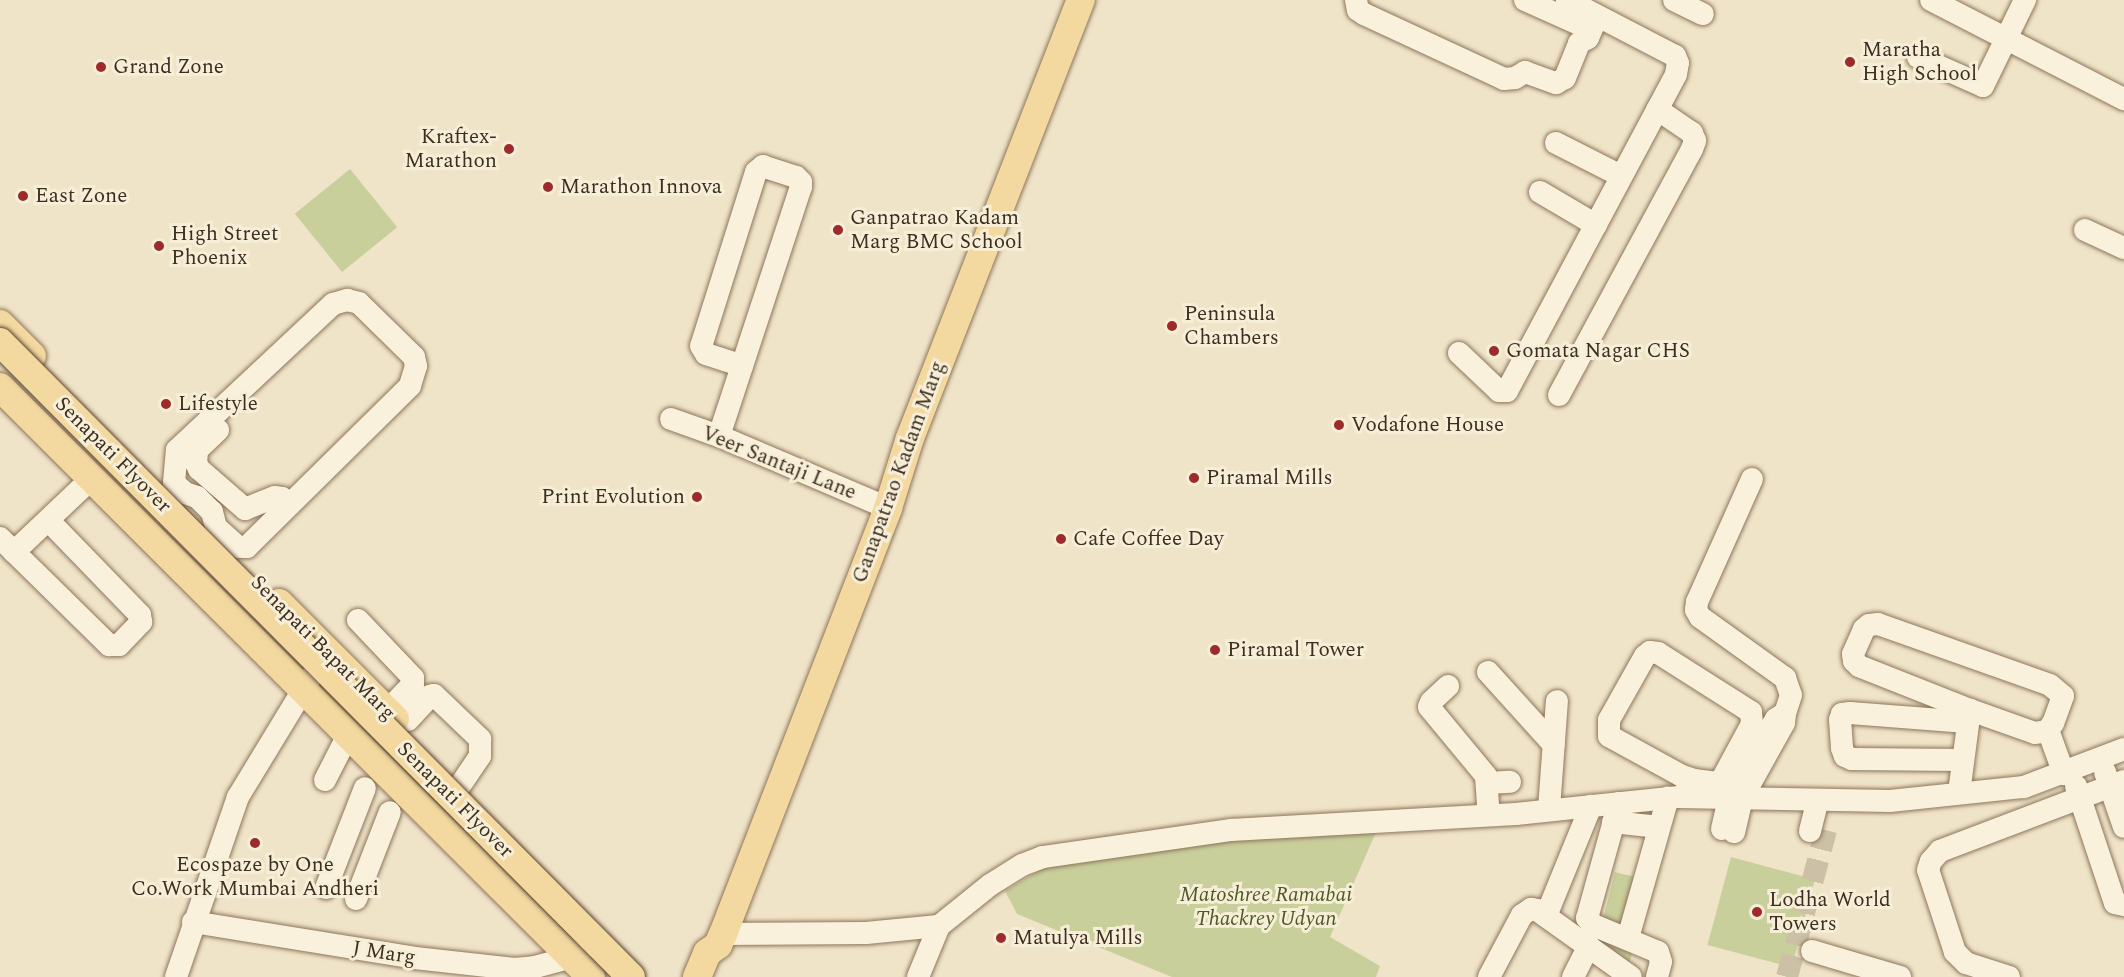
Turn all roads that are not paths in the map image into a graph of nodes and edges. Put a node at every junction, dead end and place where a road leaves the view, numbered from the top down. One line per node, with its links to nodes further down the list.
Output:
1 (1081, 0): 35 (main road, Ganapatrao Kadam Marg)
2 (1356, 0): 10 (street)
3 (1525, 0): 10 (street)
4 (1556, 0): 10 (street)
5 (1567, 0): 14 (street)
6 (1674, 0): 9 (street)
7 (1930, 0): 11 (street)
8 (2025, 0): 11 (street)
9 (1703, 14)
10 (1592, 30)
11 (2007, 38): 12 (street); 13 (street)
12 (1918, 57)
13 (2124, 99)
14 (1657, 109): 16 (street); 27 (street)
15 (1556, 143): 16 (street)
16 (1621, 176): 18 (street)
17 (1539, 192): 18 (street)
18 (1596, 225): 23 (street)
19 (2085, 230): 20 (street)
20 (2124, 248)
21 (0, 324): 31 (main road, Senapati Bapat Marg)
22 (0, 342): 92 (main road, Senapati Flyover, bridge)
23 (1459, 353)
24 (0, 364): 91 (main road, Senapati Flyover)
25 (742, 366): 25 (street); 30 (street)
26 (0, 387): 32 (main road, Senapati Bapat Marg)
27 (1558, 395)
28 (214, 413): 34 (street); 34 (street); 36 (street)
29 (670, 419): 30 (street, Veer Santaji Lane)
30 (719, 436): 35 (street, Veer Santaji Lane)
31 (117, 443): 32 (main road); 36 (main road, Senapati Bapat Marg)
32 (89, 475): 37 (street); 39 (main road, Senapati Bapat Marg)
33 (1752, 479): 41 (street)
34 (290, 504): 36 (street)
35 (888, 508): 85 (main road, Ganapatrao Kadam Marg)
36 (198, 511): 39 (street); 43 (main road, Senapati Bapat Marg)
37 (48, 520): 38 (street); 38 (street)
38 (7, 545)
39 (170, 555): 46 (main road, Senapati Bapat Marg)
40 (1723, 581): 41 (street)
41 (1696, 610): 65 (street)
42 (358, 620): 49 (street)
43 (329, 652): 46 (street); 49 (main road, Senapati Bapat Marg)
44 (1488, 672): 52 (street)
45 (1448, 686): 59 (street)
46 (304, 687): 51 (main road, Senapati Bapat Marg); 81 (street)
47 (1557, 701): 52 (street)
48 (1969, 716): 50 (street); 50 (street); 55 (street); 55 (street)
49 (400, 717): 61 (main road, Senapati Bapat Marg); 61 (street)
50 (2048, 730): 56 (street)
51 (349, 733): 57 (street); 88 (main road, Senapati Bapat Marg)
52 (1554, 745): 69 (street)
53 (2124, 749): 54 (street)
54 (2100, 759): 56 (street); 60 (street)
55 (1962, 760): 64 (street)
56 (2068, 773): 64 (street); 66 (street)
57 (325, 780)
58 (1510, 782): 59 (street)
59 (1488, 783): 72 (street)
60 (2117, 784): 66 (street); 74 (street)
61 (460, 786): 83 (main road, Senapati Bapat Marg)
62 (365, 788): 77 (street)
63 (1676, 790): 65 (street); 65 (street); 71 (street); 73 (street)
64 (1959, 793): 67 (street)
65 (1727, 794): 67 (street); 75 (street)
66 (2081, 798): 79 (street); 102 (street)
67 (1826, 801): 76 (street)
68 (1591, 806): 69 (street); 71 (street); 80 (street)
69 (1549, 809): 72 (street)
70 (390, 812): 78 (street)
71 (1616, 812): 73 (street); 84 (street)
72 (1489, 815): 82 (street)
73 (1659, 827): 84 (street)
74 (2124, 827)
75 (1728, 830)
76 (1818, 831)
77 (326, 888)
78 (356, 899)
79 (2124, 905)
80 (1546, 916): 86 (street); 97 (street)
81 (193, 922): 89 (street, J Marg); 90 (street)
82 (939, 926): 85 (street); 96 (street)
83 (600, 933): 88 (street, J Marg); 93 (main road, Senapati Bapat Marg)
84 (1628, 938): 100 (street)
85 (720, 939): 94 (main road, Ganapatrao Kadam Marg); 95 (main road, Ganapatrao Kadam Marg)
86 (1589, 946): 98 (street); 99 (street)
87 (1812, 951): 101 (street)
88 (582, 967): 89 (street, J Marg)
89 (414, 968)
90 (176, 977)
91 (615, 977)
92 (632, 977)
93 (643, 977)
94 (697, 977)
95 (712, 977)
96 (918, 977)
97 (1489, 977)
98 (1573, 977)
99 (1631, 977)
100 (1657, 977)
101 (1899, 977)
102 (2009, 977)

